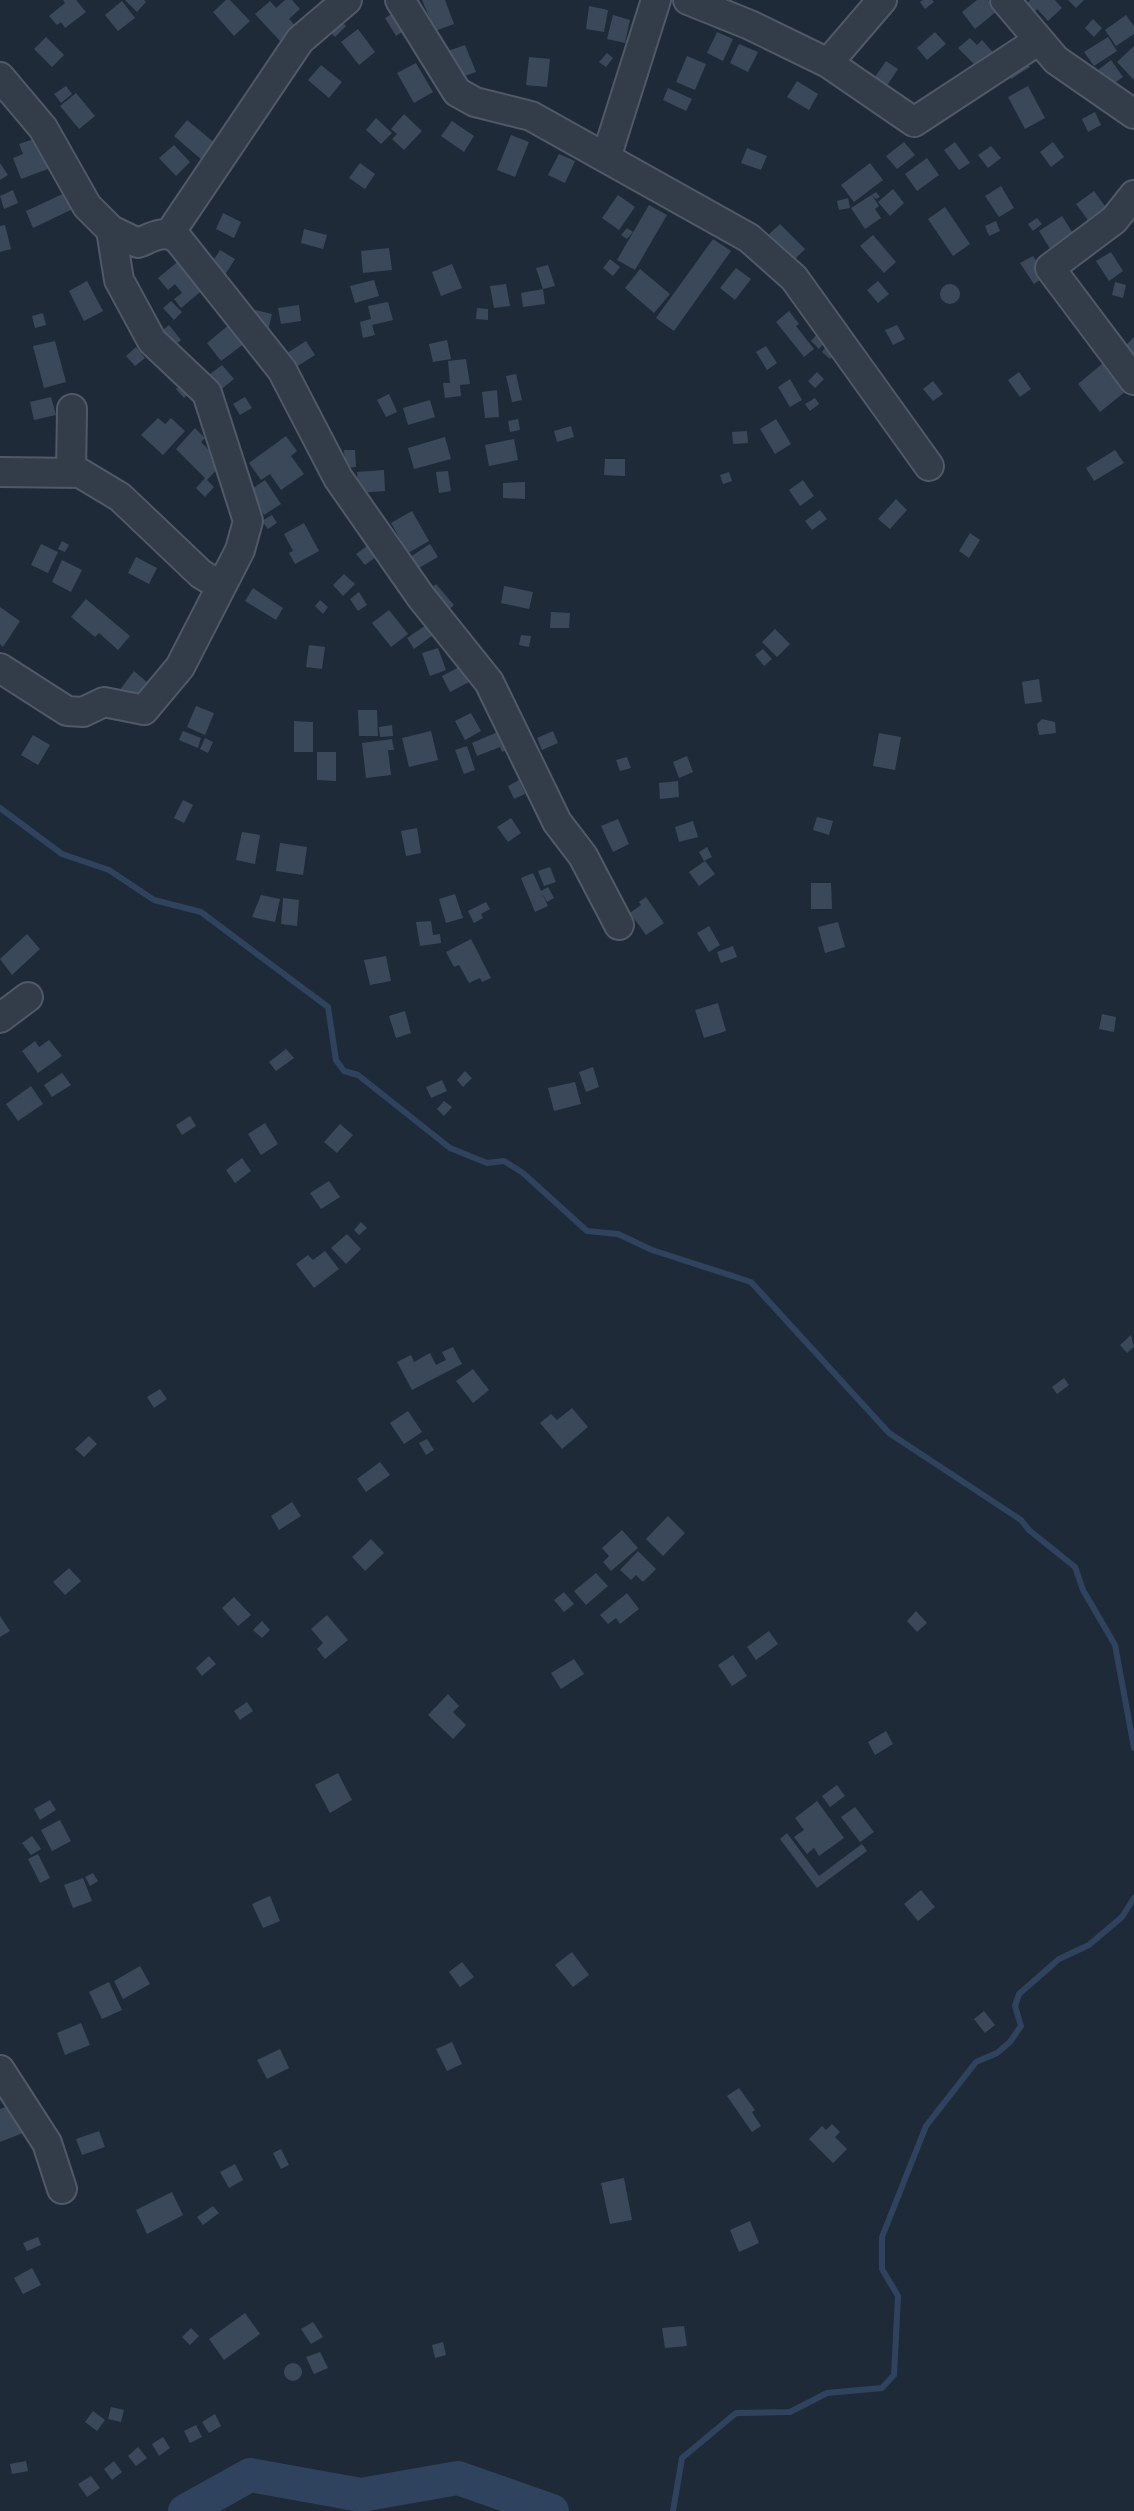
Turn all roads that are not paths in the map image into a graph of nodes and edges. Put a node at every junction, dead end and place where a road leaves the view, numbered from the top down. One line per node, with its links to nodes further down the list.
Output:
1 (347, 0): 14 (street)
2 (400, 0): 11 (street)
3 (656, 0): 11 (street)
4 (688, 0): 8 (street)
5 (882, 0): 8 (street)
6 (1005, 0): 7 (street)
7 (1039, 40): 8 (street); 10 (street)
8 (828, 63)
9 (0, 77): 13 (street)
10 (1134, 114)
11 (606, 158): 17 (street)
12 (1134, 195): 15 (street)
13 (111, 230): 14 (street); 20 (street)
14 (170, 233): 22 (street)
15 (1134, 380)
16 (72, 409): 19 (street)
17 (929, 466)
18 (0, 472): 19 (street)
19 (71, 473): 20 (street)
20 (221, 586): 21 (street)
21 (0, 668)
22 (619, 925)
23 (28, 997): 24 (street)
24 (0, 1018)
25 (0, 2070): 26 (street)
26 (62, 2189)

